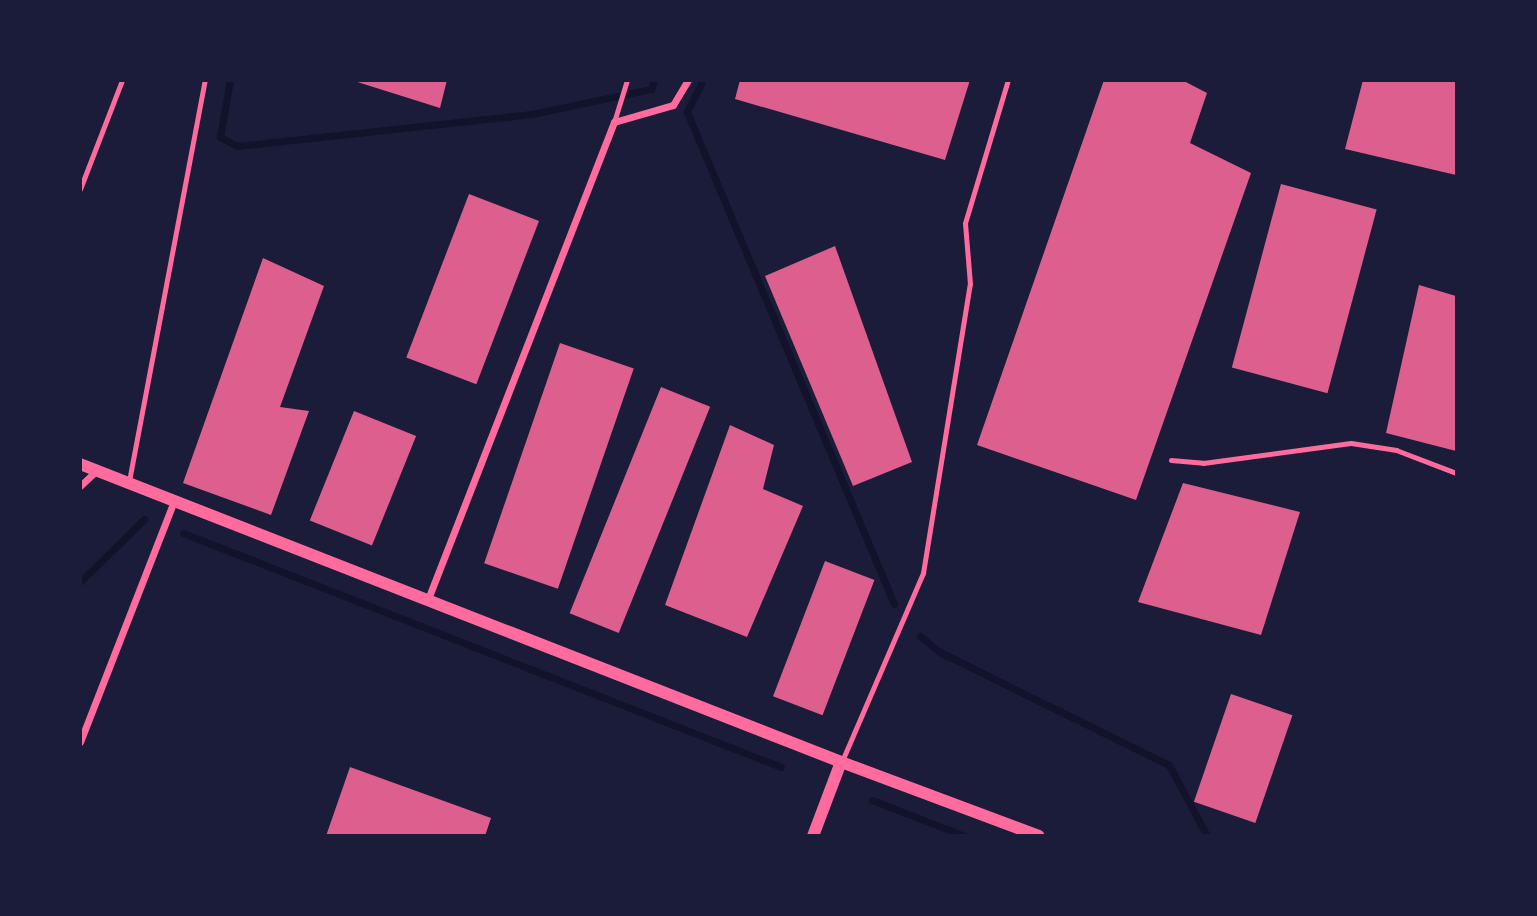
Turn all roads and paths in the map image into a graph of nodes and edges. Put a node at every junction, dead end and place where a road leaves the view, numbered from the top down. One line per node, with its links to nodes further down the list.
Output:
1 (122, 80): 7 (lane)
2 (205, 80): 12 (lane)
3 (688, 80): 6 (street)
4 (1008, 80): 17 (lane)
5 (626, 82): 6 (lane)
6 (614, 122): 15 (street)
7 (80, 190)
8 (1171, 460): 11 (lane)
9 (80, 464): 10 (street)
10 (97, 470): 12 (street); 13 (street)
11 (1457, 473)
12 (129, 481): 14 (street)
13 (80, 486)
14 (173, 503): 15 (street); 16 (street)
15 (428, 599): 17 (street)
16 (80, 742)
17 (841, 762): 18 (street); 19 (street)
18 (813, 835)
19 (1039, 835)

